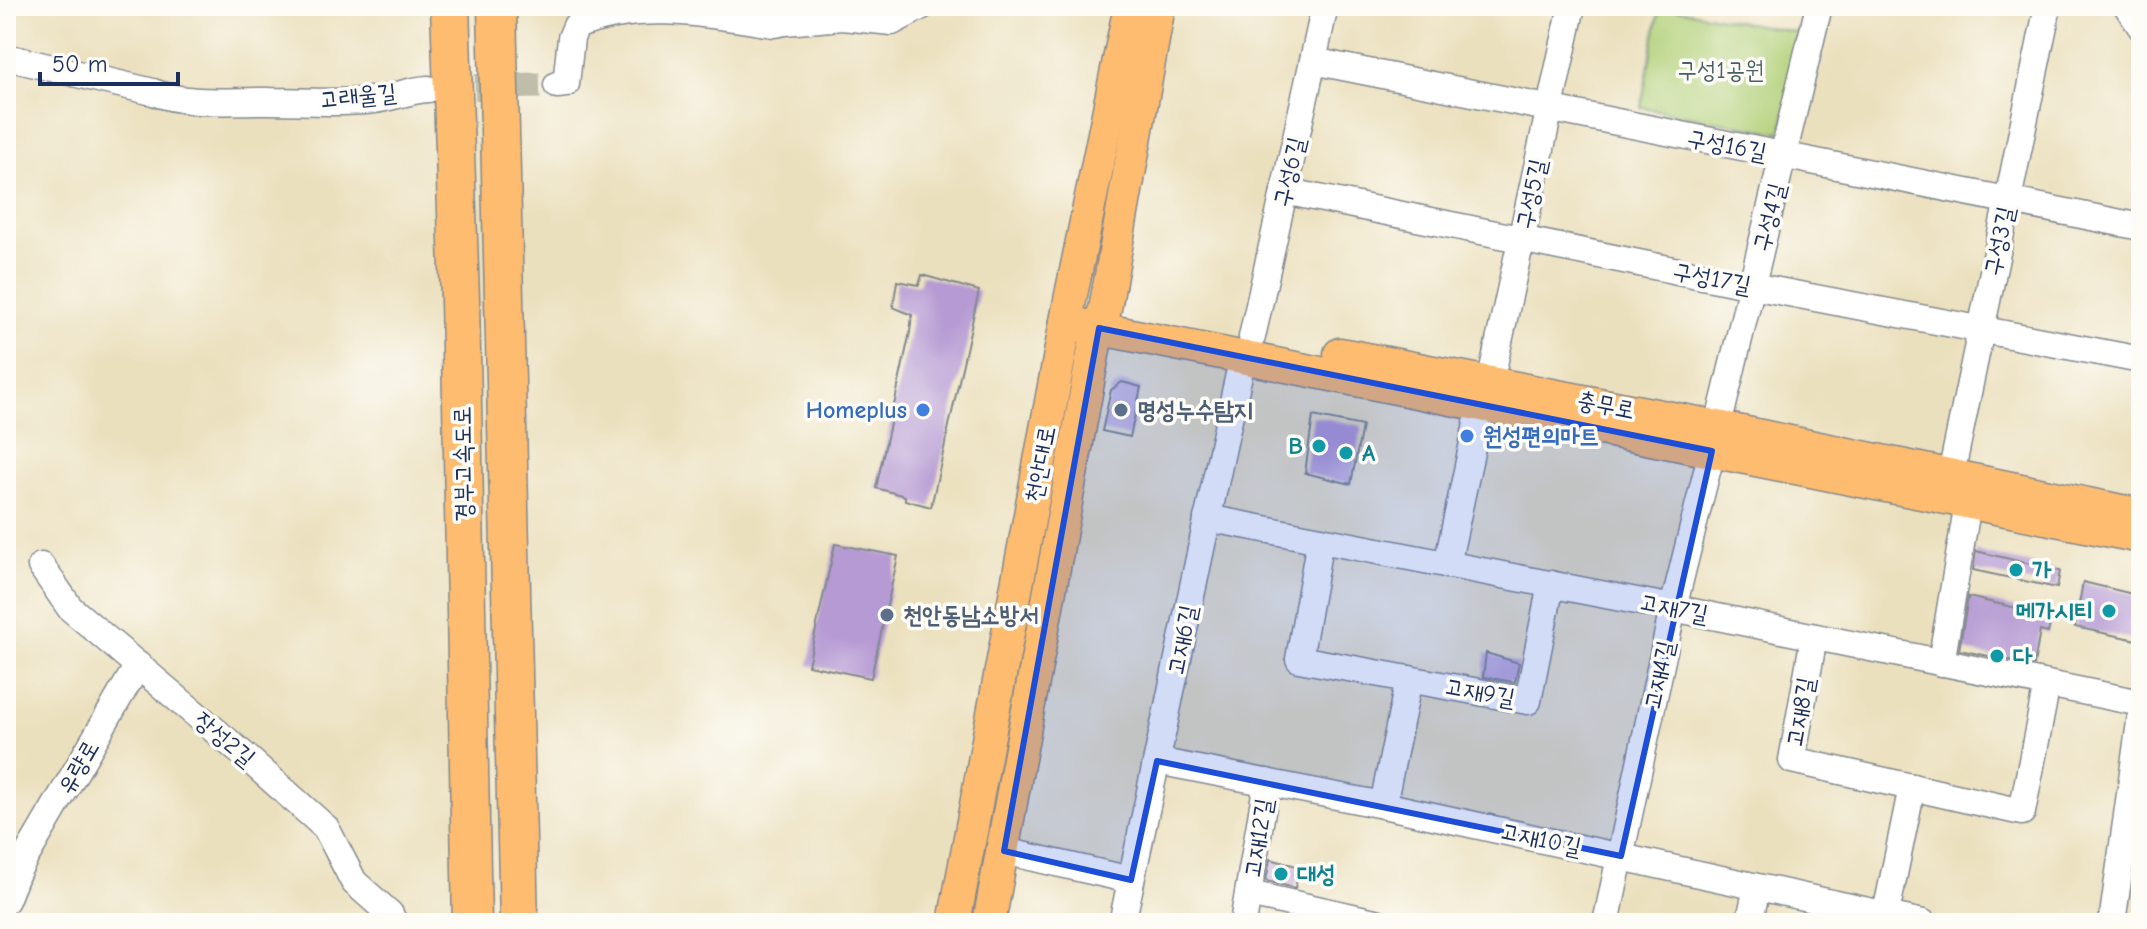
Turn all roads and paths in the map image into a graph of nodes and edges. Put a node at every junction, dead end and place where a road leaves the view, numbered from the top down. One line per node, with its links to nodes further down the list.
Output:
1 (450, 6): 60 (highway, 경부고속도로)
2 (497, 6): 61 (highway, 경부고속도로)
3 (922, 6): 14 (street)
4 (1130, 6): 23 (main road, 천안대로)
5 (1159, 6): 24 (main road, 천안대로)
6 (1325, 6): 13 (street, 구성6길)
7 (1572, 6): 16 (street, 구성5길)
8 (1819, 6): 17 (street, 구성4길)
9 (2048, 6): 19 (street, 구성3길)
10 (2127, 6): 11 (street)
11 (2141, 27)
12 (6, 57): 15 (street, 고래울길)
13 (1313, 61): 16 (street, 구성16길); 18 (street, 구성6길)
14 (557, 85)
15 (428, 89)
16 (1549, 110): 17 (street, 구성16길); 21 (street, 구성5길)
17 (1784, 156): 19 (street, 구성16길); 22 (street, 구성4길)
18 (1284, 191): 21 (street, 구성17길); 26 (street, 구성6길)
19 (2008, 200): 20 (street, 구성16길); 25 (street, 구성3길)
20 (2141, 227)
21 (1521, 240): 22 (street, 구성17길); 28 (street, 구성5길)
22 (1752, 286): 25 (street, 구성17길); 29 (street, 구성4길)
23 (1068, 311): 24 (main road, 충무로); 62 (main road, 천안대로)
24 (1102, 318): 26 (main road, 충무로); 51 (main road, 천안대로)
25 (1981, 330): 27 (street, 구성17길); 30 (street, 구성3길)
26 (1247, 347): 28 (main road, 충무로); 33 (street, 고재6길)
27 (2141, 360)
28 (1486, 394): 29 (main road, 충무로); 36 (street)
29 (1715, 439): 30 (main road, 충무로); 31 (main road, 충무로); 39 (street, 고재4길)
30 (1951, 475): 32 (main road, 충무로)
31 (1968, 503): 34 (main road, 충무로); 41 (street)
32 (2141, 515)
33 (1207, 518): 35 (street, 고재7길); 47 (street, 고재6길)
34 (2141, 537)
35 (1320, 540): 36 (street, 고재7길); 43 (street, 고재9길)
36 (1447, 565): 38 (street, 고재7길)
37 (41, 566): 42 (street, 장성2길)
38 (1551, 584): 39 (street, 고재7길); 43 (street, 고재9길)
39 (1673, 608): 40 (street, 고재7길); 52 (street, 고재4길)
40 (1814, 637): 41 (street, 고재7길); 49 (street, 고재8길)
41 (1941, 663): 44 (street, 고재7길)
42 (138, 665): 53 (street, 유량로); 59 (street, 장성2길)
43 (1409, 679): 50 (street)
44 (2047, 684): 45 (street, 고재7길); 49 (street, 고재8길)
45 (2141, 703)
46 (2141, 715): 70 (street)
47 (1157, 761): 48 (street, 고재10길); 54 (street, 고재6길)
48 (1267, 782): 50 (street, 고재10길); 56 (street, 고재12길)
49 (1912, 787): 58 (street)
50 (1383, 805): 52 (street, 고재10길)
51 (1004, 851): 54 (street); 63 (main road, 천안대로)
52 (1621, 856): 55 (street, 고재10길); 67 (street, 고재4길)
53 (12, 865): 57 (street, 유량로)
54 (1131, 880): 64 (street, 고재6길)
55 (1757, 888): 58 (street, 고재10길); 68 (street)
56 (1249, 894): 65 (street, 고재12길); 66 (street, 고재12길)
57 (6, 900)
58 (1885, 919): 69 (street, 고재10길)
59 (394, 923)
60 (472, 923)
61 (519, 923)
62 (954, 923)
63 (989, 923)
64 (1122, 923)
65 (1243, 923)
66 (1379, 923)
67 (1606, 923)
68 (1749, 923)
69 (1923, 923)
70 (2112, 923)

